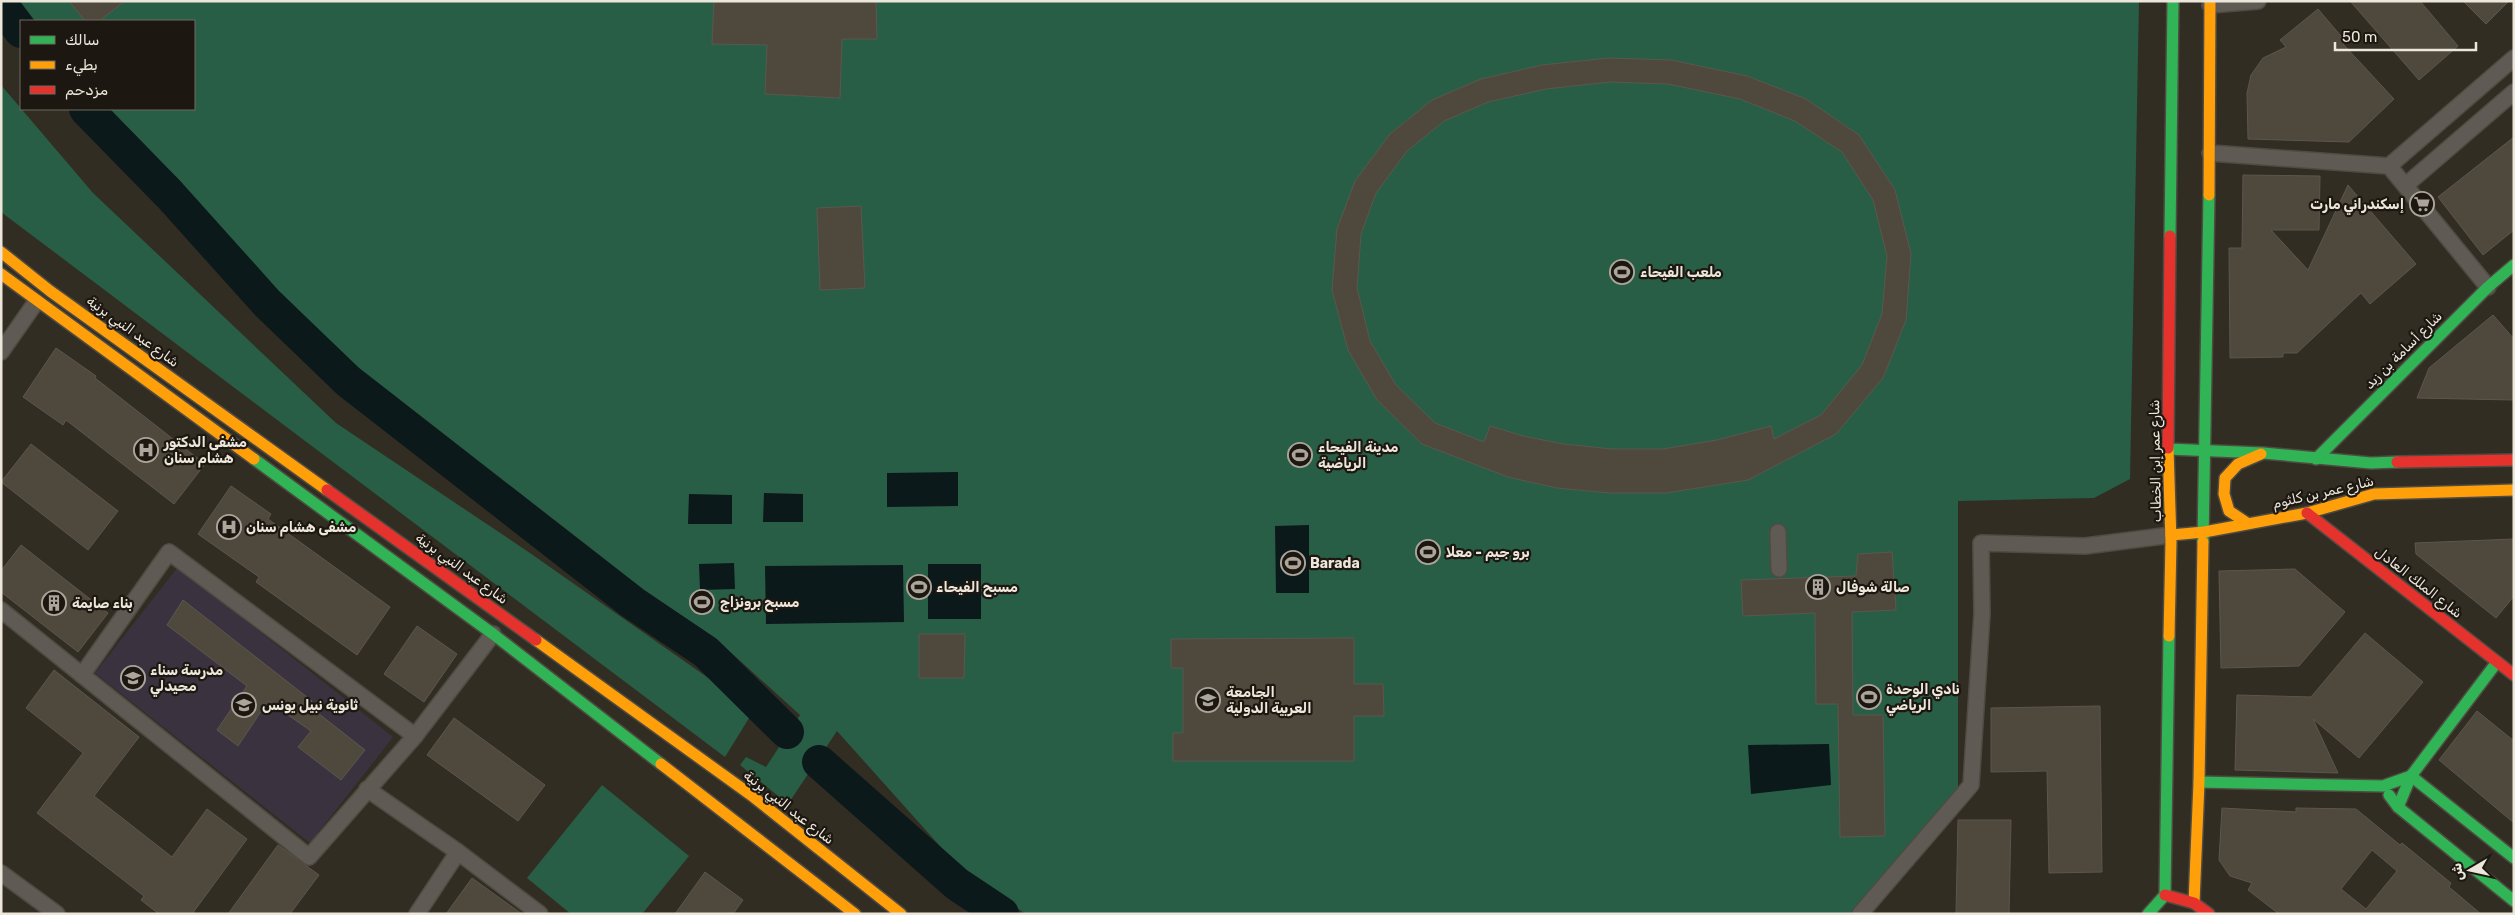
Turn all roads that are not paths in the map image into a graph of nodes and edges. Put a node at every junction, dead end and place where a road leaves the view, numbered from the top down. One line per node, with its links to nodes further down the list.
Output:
1 (2173, 1): 15 (main road, شارع عمر إبن الخطاب)
2 (2258, 1): 3 (street)
3 (2210, 3): 6 (main road)
4 (2514, 58): 7 (street)
5 (2514, 92): 8 (street)
6 (2210, 153): 7 (street); 16 (main road)
7 (2388, 166): 8 (street)
8 (2406, 185): 12 (street)
9 (1, 252): 48 (main road, شارع عبد النبي برنية)
10 (2514, 265): 12 (main road, شارع أسامة بن زيد)
11 (1, 274): 13 (main road)
12 (2488, 287): 18 (main road, شارع أسامة بن زيد)
13 (36, 302): 14 (street); 28 (main road)
14 (1, 352)
15 (2168, 449): 16 (main road, شارع عمر بن كلثوم); 25 (main road, شارع عمر إبن الخطاب)
16 (2204, 450): 17 (main road, شارع عمر بن كلثوم); 24 (main road)
17 (2263, 453): 18 (main road, شارع عمر بن كلثوم); 22 (main road)
18 (2316, 459): 19 (main road, شارع عمر بن كلثوم)
19 (2514, 460)
20 (2514, 490): 21 (main road, شارع عمر بن كلثوم)
21 (2307, 513): 22 (main road, شارع عمر بن كلثوم); 29 (main road, شارع الملك العادل)
22 (2247, 524): 24 (main road, شارع عمر بن كلثوم)
23 (1778, 532): 26 (street)
24 (2204, 532): 25 (main road, شارع عمر بن كلثوم); 34 (main road)
25 (2171, 535): 41 (main road, شارع عمر إبن الخطاب); 49 (street)
26 (1779, 569)
27 (1, 610): 30 (street)
28 (493, 634): 32 (street); 47 (main road)
29 (2497, 662): 31 (main road, شارع الملك العادل); 33 (main road)
30 (82, 675): 32 (street); 36 (street)
31 (2514, 675)
32 (416, 736): 36 (street)
33 (2410, 776): 35 (main road); 37 (main road); 39 (main road)
34 (2199, 782): 35 (main road); 43 (main road)
35 (2383, 786): 37 (main road)
36 (367, 789): 38 (street)
37 (2398, 807): 42 (main road)
38 (458, 852): 45 (street); 46 (street)
39 (2514, 858)
40 (1, 873): 44 (street)
41 (2165, 895): 43 (main road); 50 (main road)
42 (2514, 901)
43 (2194, 903): 51 (main road)
44 (56, 914)
45 (417, 914)
46 (540, 914)
47 (855, 914)
48 (900, 914)
49 (1860, 914)
50 (2148, 914)
51 (2209, 914)

